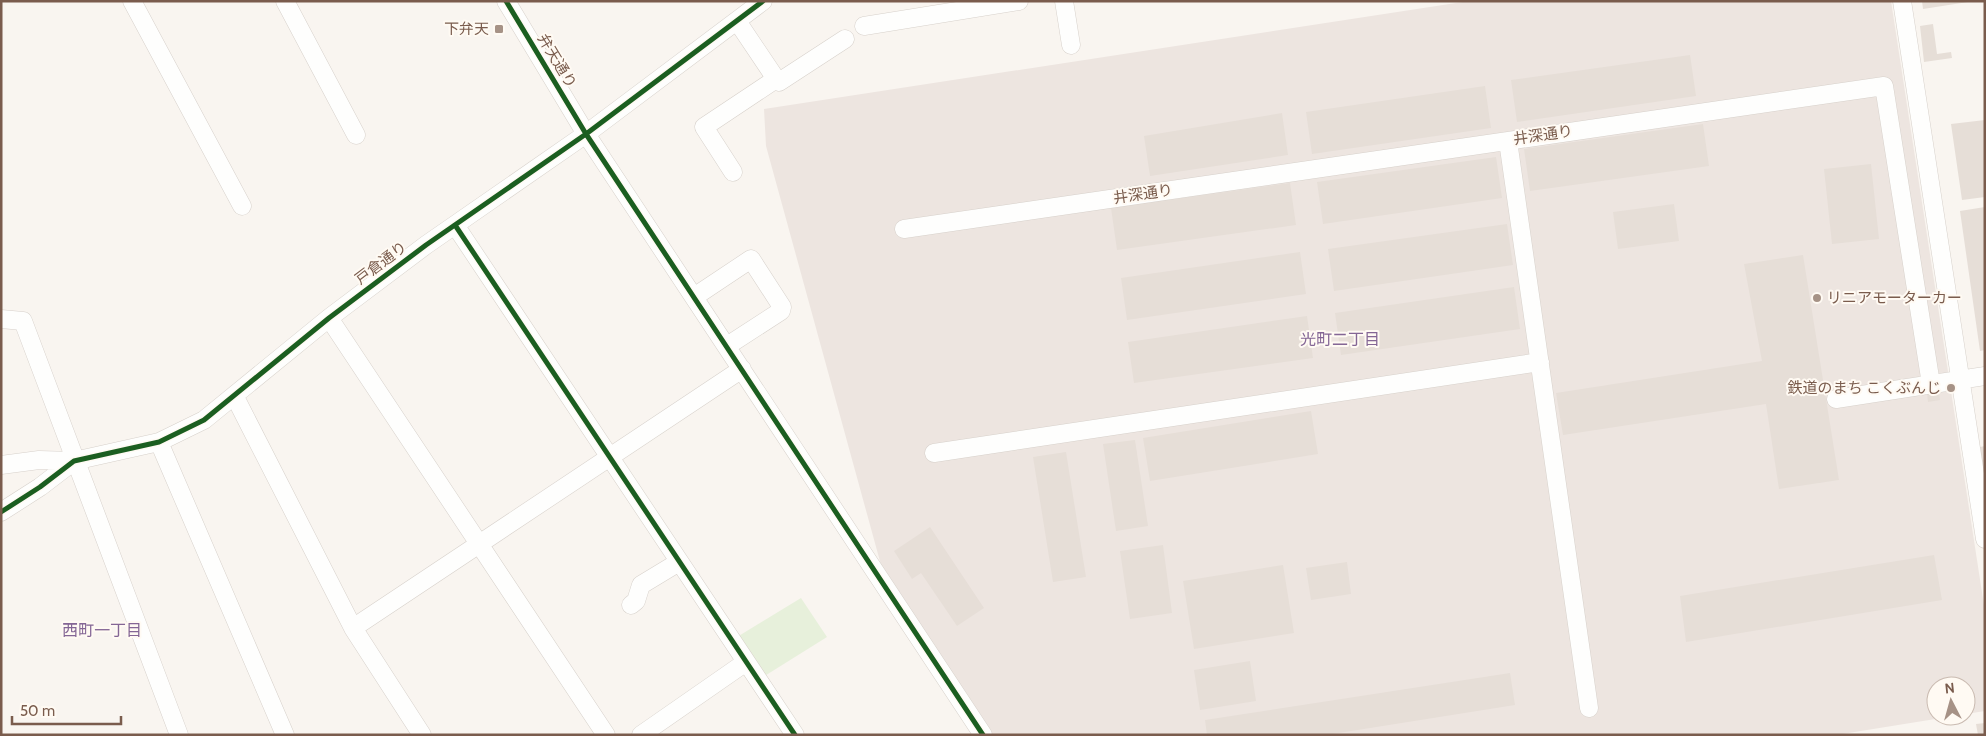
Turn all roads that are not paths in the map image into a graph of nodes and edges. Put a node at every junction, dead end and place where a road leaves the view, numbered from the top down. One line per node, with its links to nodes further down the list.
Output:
1 (132, 1): 17 (street)
2 (285, 1): 14 (street)
3 (506, 1): 13 (street, 弁天通り)
4 (1019, 1): 9 (street)
5 (1064, 1): 11 (street)
6 (1902, 1): 27 (street)
7 (760, 2): 8 (street, 戸倉通り)
8 (737, 21): 12 (street); 13 (street, 戸倉通り)
9 (864, 26)
10 (845, 39): 12 (street)
11 (1071, 45)
12 (776, 79): 16 (street)
13 (586, 134): 18 (street, 戸倉通り); 20 (street, 弁天通り)
14 (356, 135)
15 (1508, 140): 19 (street, 井深通り); 24 (street); 28 (street, 井深通り)
16 (733, 172)
17 (242, 206)
18 (455, 225): 21 (street, 戸倉通り); 33 (street)
19 (904, 229)
20 (694, 297): 23 (street, 弁天通り); 23 (street)
21 (329, 318): 29 (street, 戸倉通り); 39 (street)
22 (1, 319): 34 (street)
23 (727, 346): 25 (street, 弁天通り)
24 (1540, 362): 32 (street); 44 (street)
25 (742, 369): 33 (street); 51 (street, 弁天通り)
26 (1985, 376): 27 (street)
27 (1960, 380): 28 (street); 37 (street)
28 (1931, 384): 30 (street)
29 (234, 397): 31 (street, 戸倉通り); 42 (street)
30 (1836, 399)
31 (159, 442): 34 (street, 戸倉通り); 47 (street)
32 (934, 453)
33 (610, 457): 39 (street); 40 (street)
34 (74, 461): 35 (street); 36 (street, 戸倉通り); 46 (street)
35 (1, 465)
36 (1, 512)
37 (1983, 515): 38 (street)
38 (1985, 539)
39 (478, 545): 42 (street); 49 (street)
40 (680, 562): 41 (street); 43 (street)
41 (631, 605)
42 (353, 628): 48 (street)
43 (746, 662): 45 (street); 50 (street)
44 (1589, 708)
45 (793, 734)
46 (179, 735)
47 (286, 735)
48 (422, 735)
49 (606, 735)
50 (641, 735)
51 (983, 735)

